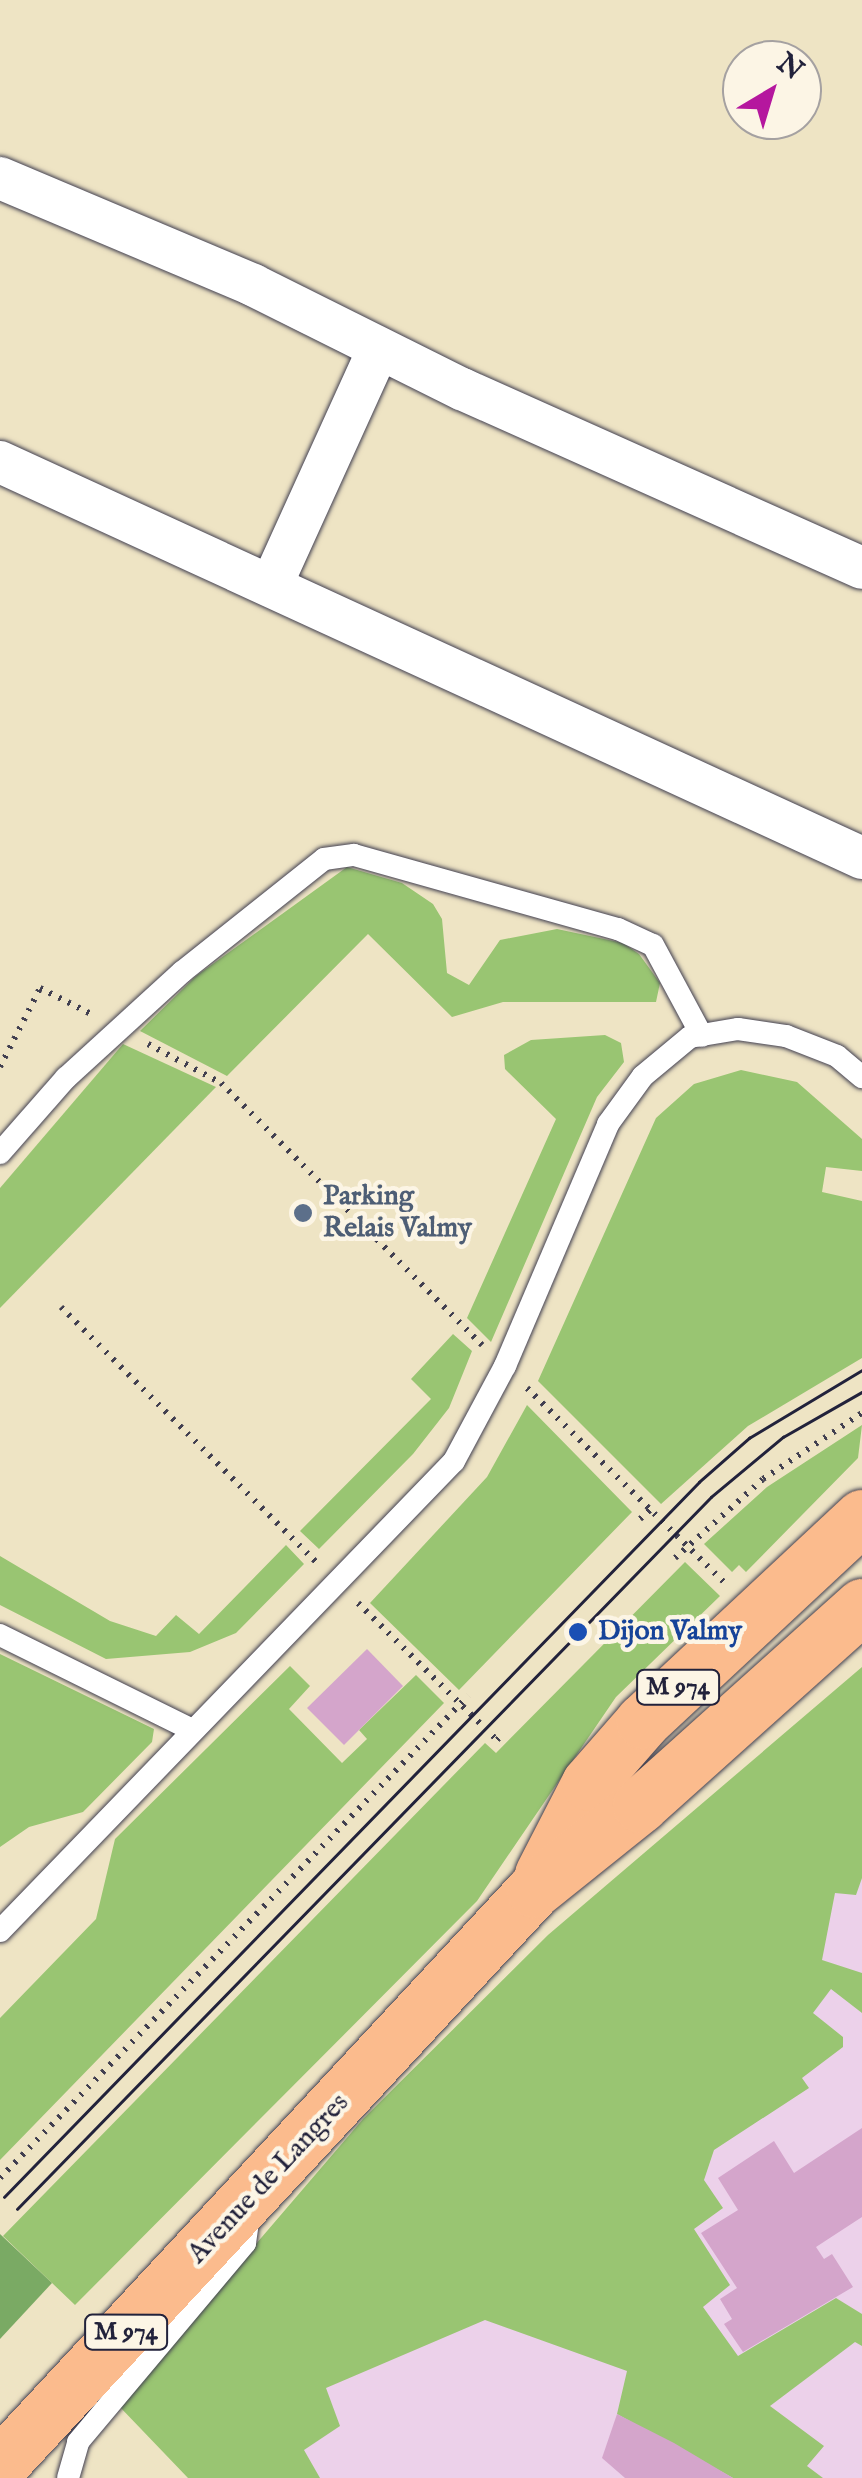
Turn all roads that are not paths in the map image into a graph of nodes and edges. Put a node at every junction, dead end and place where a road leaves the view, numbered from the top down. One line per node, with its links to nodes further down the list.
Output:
1 (0, 178): 2 (street)
2 (379, 348): 4 (street); 5 (street)
3 (0, 462): 5 (street)
4 (862, 568)
5 (272, 586): 6 (street)
6 (862, 858)
7 (702, 1036): 8 (lane); 9 (lane); 13 (lane)
8 (862, 1077)
9 (0, 1153)
10 (862, 1516): 14 (main road, Avenue de Langres / M 974)
11 (862, 1606): 14 (main road, Avenue de Langres / M 974)
12 (0, 1635): 13 (lane)
13 (190, 1729): 15 (lane)
14 (534, 1890): 16 (main road, Avenue de Langres / M 974)
15 (0, 1931)
16 (252, 2200): 17 (main road, Avenue de Langres / M 974); 18 (lane)
17 (0, 2464)
18 (68, 2478)

